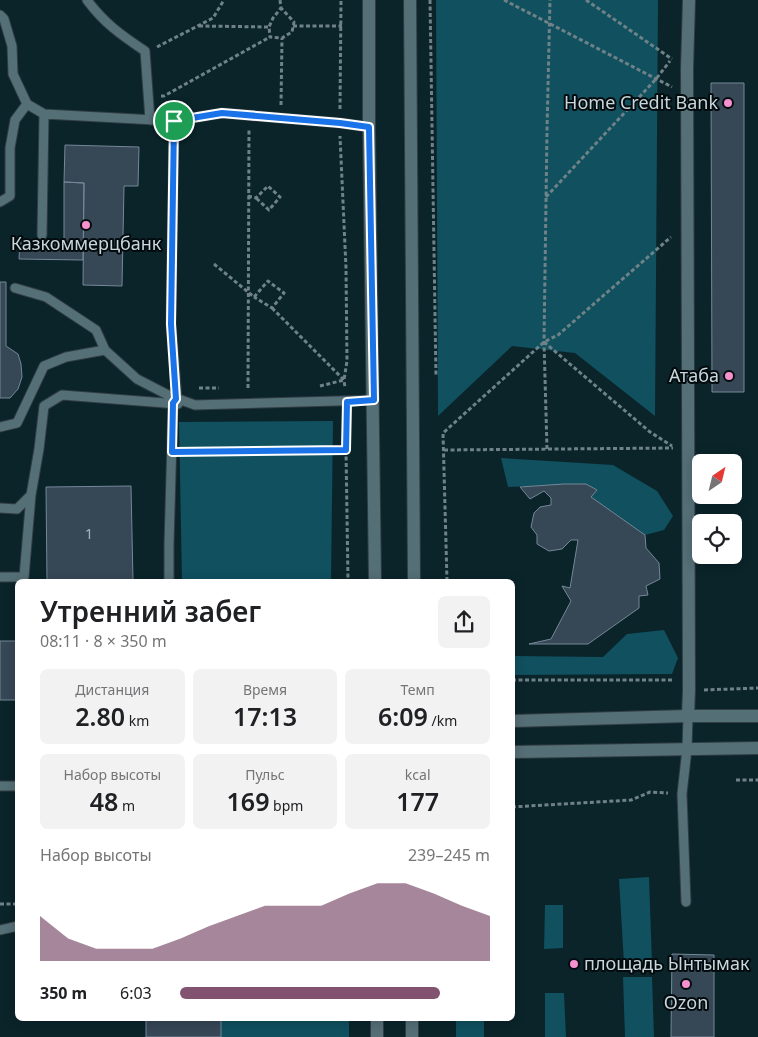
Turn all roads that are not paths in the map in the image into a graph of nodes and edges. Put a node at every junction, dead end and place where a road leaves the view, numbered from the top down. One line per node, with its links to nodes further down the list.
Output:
1 (87, 0): 8 (lane)
2 (369, 0): 10 (main road)
3 (410, 0): 23 (main road)
4 (689, 0): 24 (main road)
5 (0, 15): 6 (lane)
6 (27, 104): 7 (lane); 11 (lane)
7 (44, 114): 8 (lane); 12 (lane)
8 (150, 120): 9 (lane)
9 (174, 121): 10 (lane); 16 (lane)
10 (369, 127): 15 (main road)
11 (0, 202)
12 (42, 235)
13 (15, 288): 14 (lane)
14 (104, 350): 16 (lane); 17 (lane)
15 (374, 400): 16 (lane); 22 (main road)
16 (175, 401): 18 (lane); 21 (lane)
17 (0, 427)
18 (31, 495): 19 (lane); 20 (lane)
19 (0, 508)
20 (0, 576)
21 (169, 579)
22 (375, 579)
23 (414, 579)
24 (688, 716): 25 (main road); 26 (main road); 28 (lane)
25 (758, 716)
26 (515, 721)
27 (758, 748): 28 (main road)
28 (686, 749): 29 (main road); 32 (lane)
29 (515, 752)
30 (0, 786): 31 (lane)
31 (15, 786)
32 (686, 902)
33 (15, 927): 34 (lane)
34 (0, 930)
35 (377, 1021): 37 (main road)
36 (412, 1021): 38 (main road)
37 (377, 1037)
38 (412, 1037)

